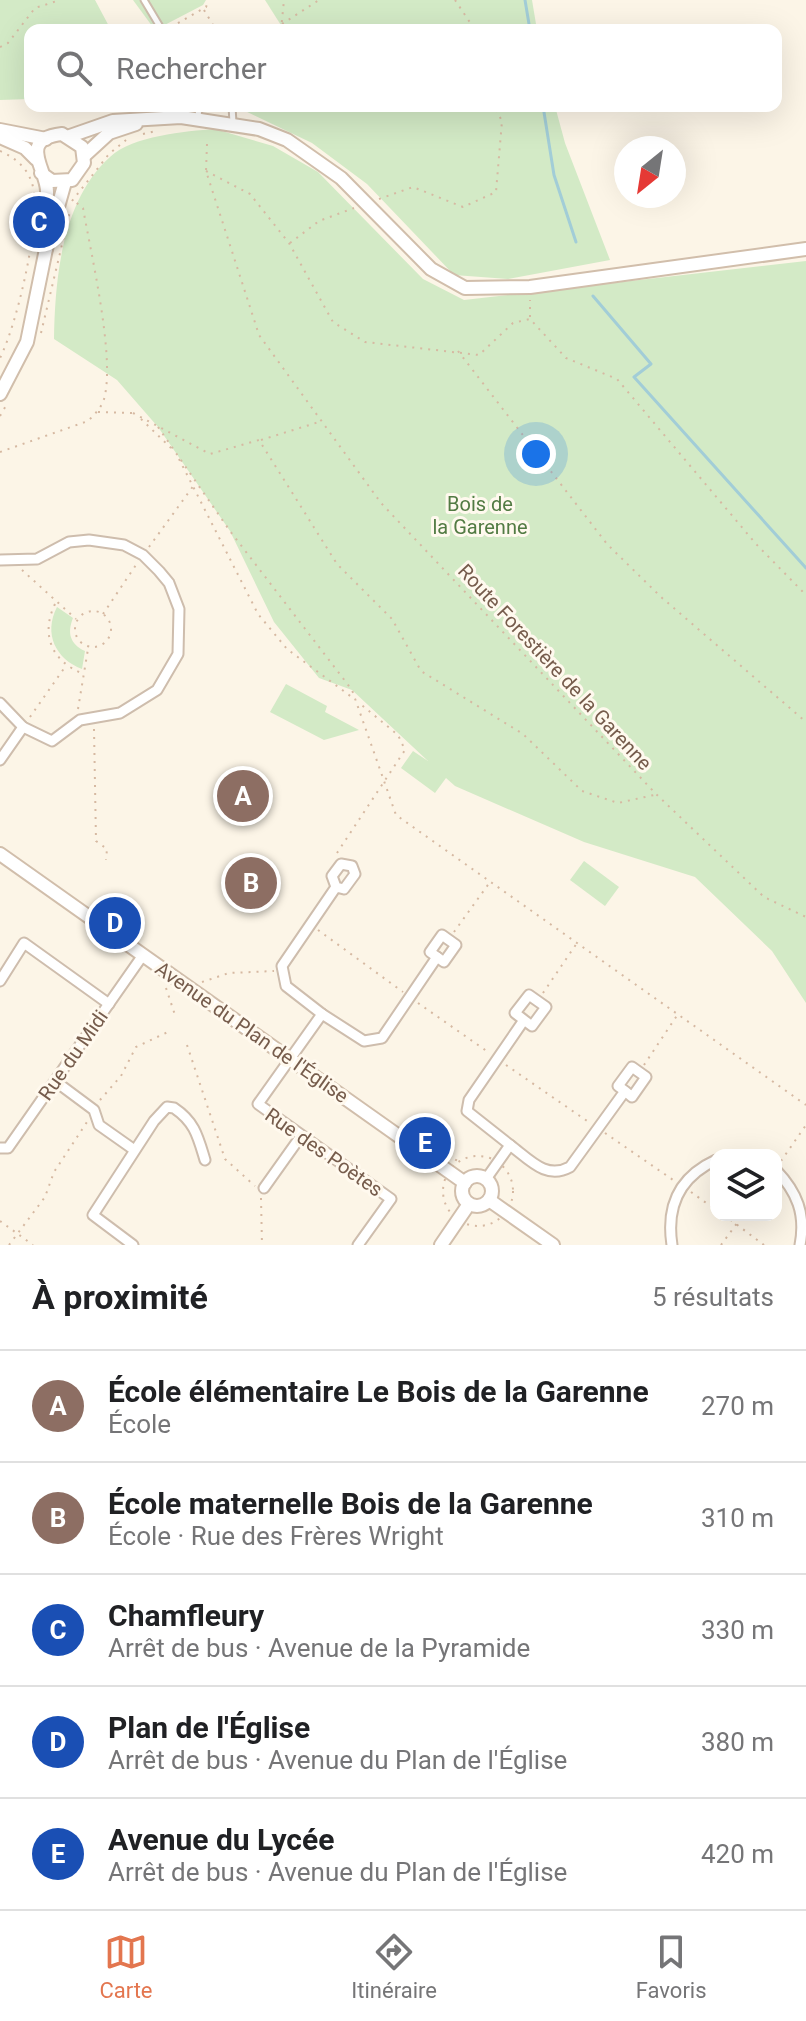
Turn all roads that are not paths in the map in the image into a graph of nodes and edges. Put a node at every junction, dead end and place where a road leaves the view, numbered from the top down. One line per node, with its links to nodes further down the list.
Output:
1 (144, 0): 2 (lane)
2 (161, 24)
3 (198, 112): 5 (main road); 6 (main road)
4 (232, 112): 6 (lane)
5 (150, 120): 8 (main road); 11 (main road)
6 (233, 124): 16 (main road)
7 (0, 130): 10 (main road)
8 (70, 136): 10 (main road); 11 (main road)
9 (0, 137): 12 (main road)
10 (46, 139): 12 (main road)
11 (85, 155): 14 (main road)
12 (36, 159): 13 (main road)
13 (41, 173): 14 (main road); 15 (main road)
14 (65, 182): 15 (main road)
15 (46, 249): 17 (main road)
16 (806, 249)
17 (4, 399)
18 (0, 560): 20 (street)
19 (0, 703): 20 (street)
20 (23, 727): 21 (street)
21 (0, 760)
22 (0, 854): 25 (main road, Avenue du Plan de l'Église)
23 (336, 887): 23 (street); 28 (street)
24 (449, 940): 28 (street)
25 (143, 955): 27 (street, Rue du Midi); 30 (main road, Avenue du Plan de l'Église)
26 (0, 981): 27 (street)
27 (109, 1004): 32 (street, Rue du Midi)
28 (322, 1014): 30 (street)
29 (524, 1020): 29 (street); 34 (street)
30 (291, 1058): 33 (street, Rue des Poètes); 41 (main road, Avenue du Plan de l'Église)
31 (639, 1072): 34 (street)
32 (55, 1081): 35 (street, Rue du Midi); 36 (street)
33 (301, 1136): 42 (street); 46 (street, Rue des Poètes)
34 (510, 1145): 40 (street)
35 (0, 1148)
36 (133, 1149): 37 (street); 45 (street)
37 (205, 1160)
38 (710, 1163): 49 (street)
39 (782, 1176): 50 (street)
40 (486, 1179): 41 (main road); 43 (main road)
41 (465, 1183): 44 (main road)
42 (264, 1188)
43 (489, 1200): 44 (main road); 48 (main road)
44 (469, 1204): 47 (main road)
45 (133, 1245)
46 (358, 1245)
47 (441, 1245)
48 (553, 1245)
49 (672, 1245)
50 (800, 1245)

